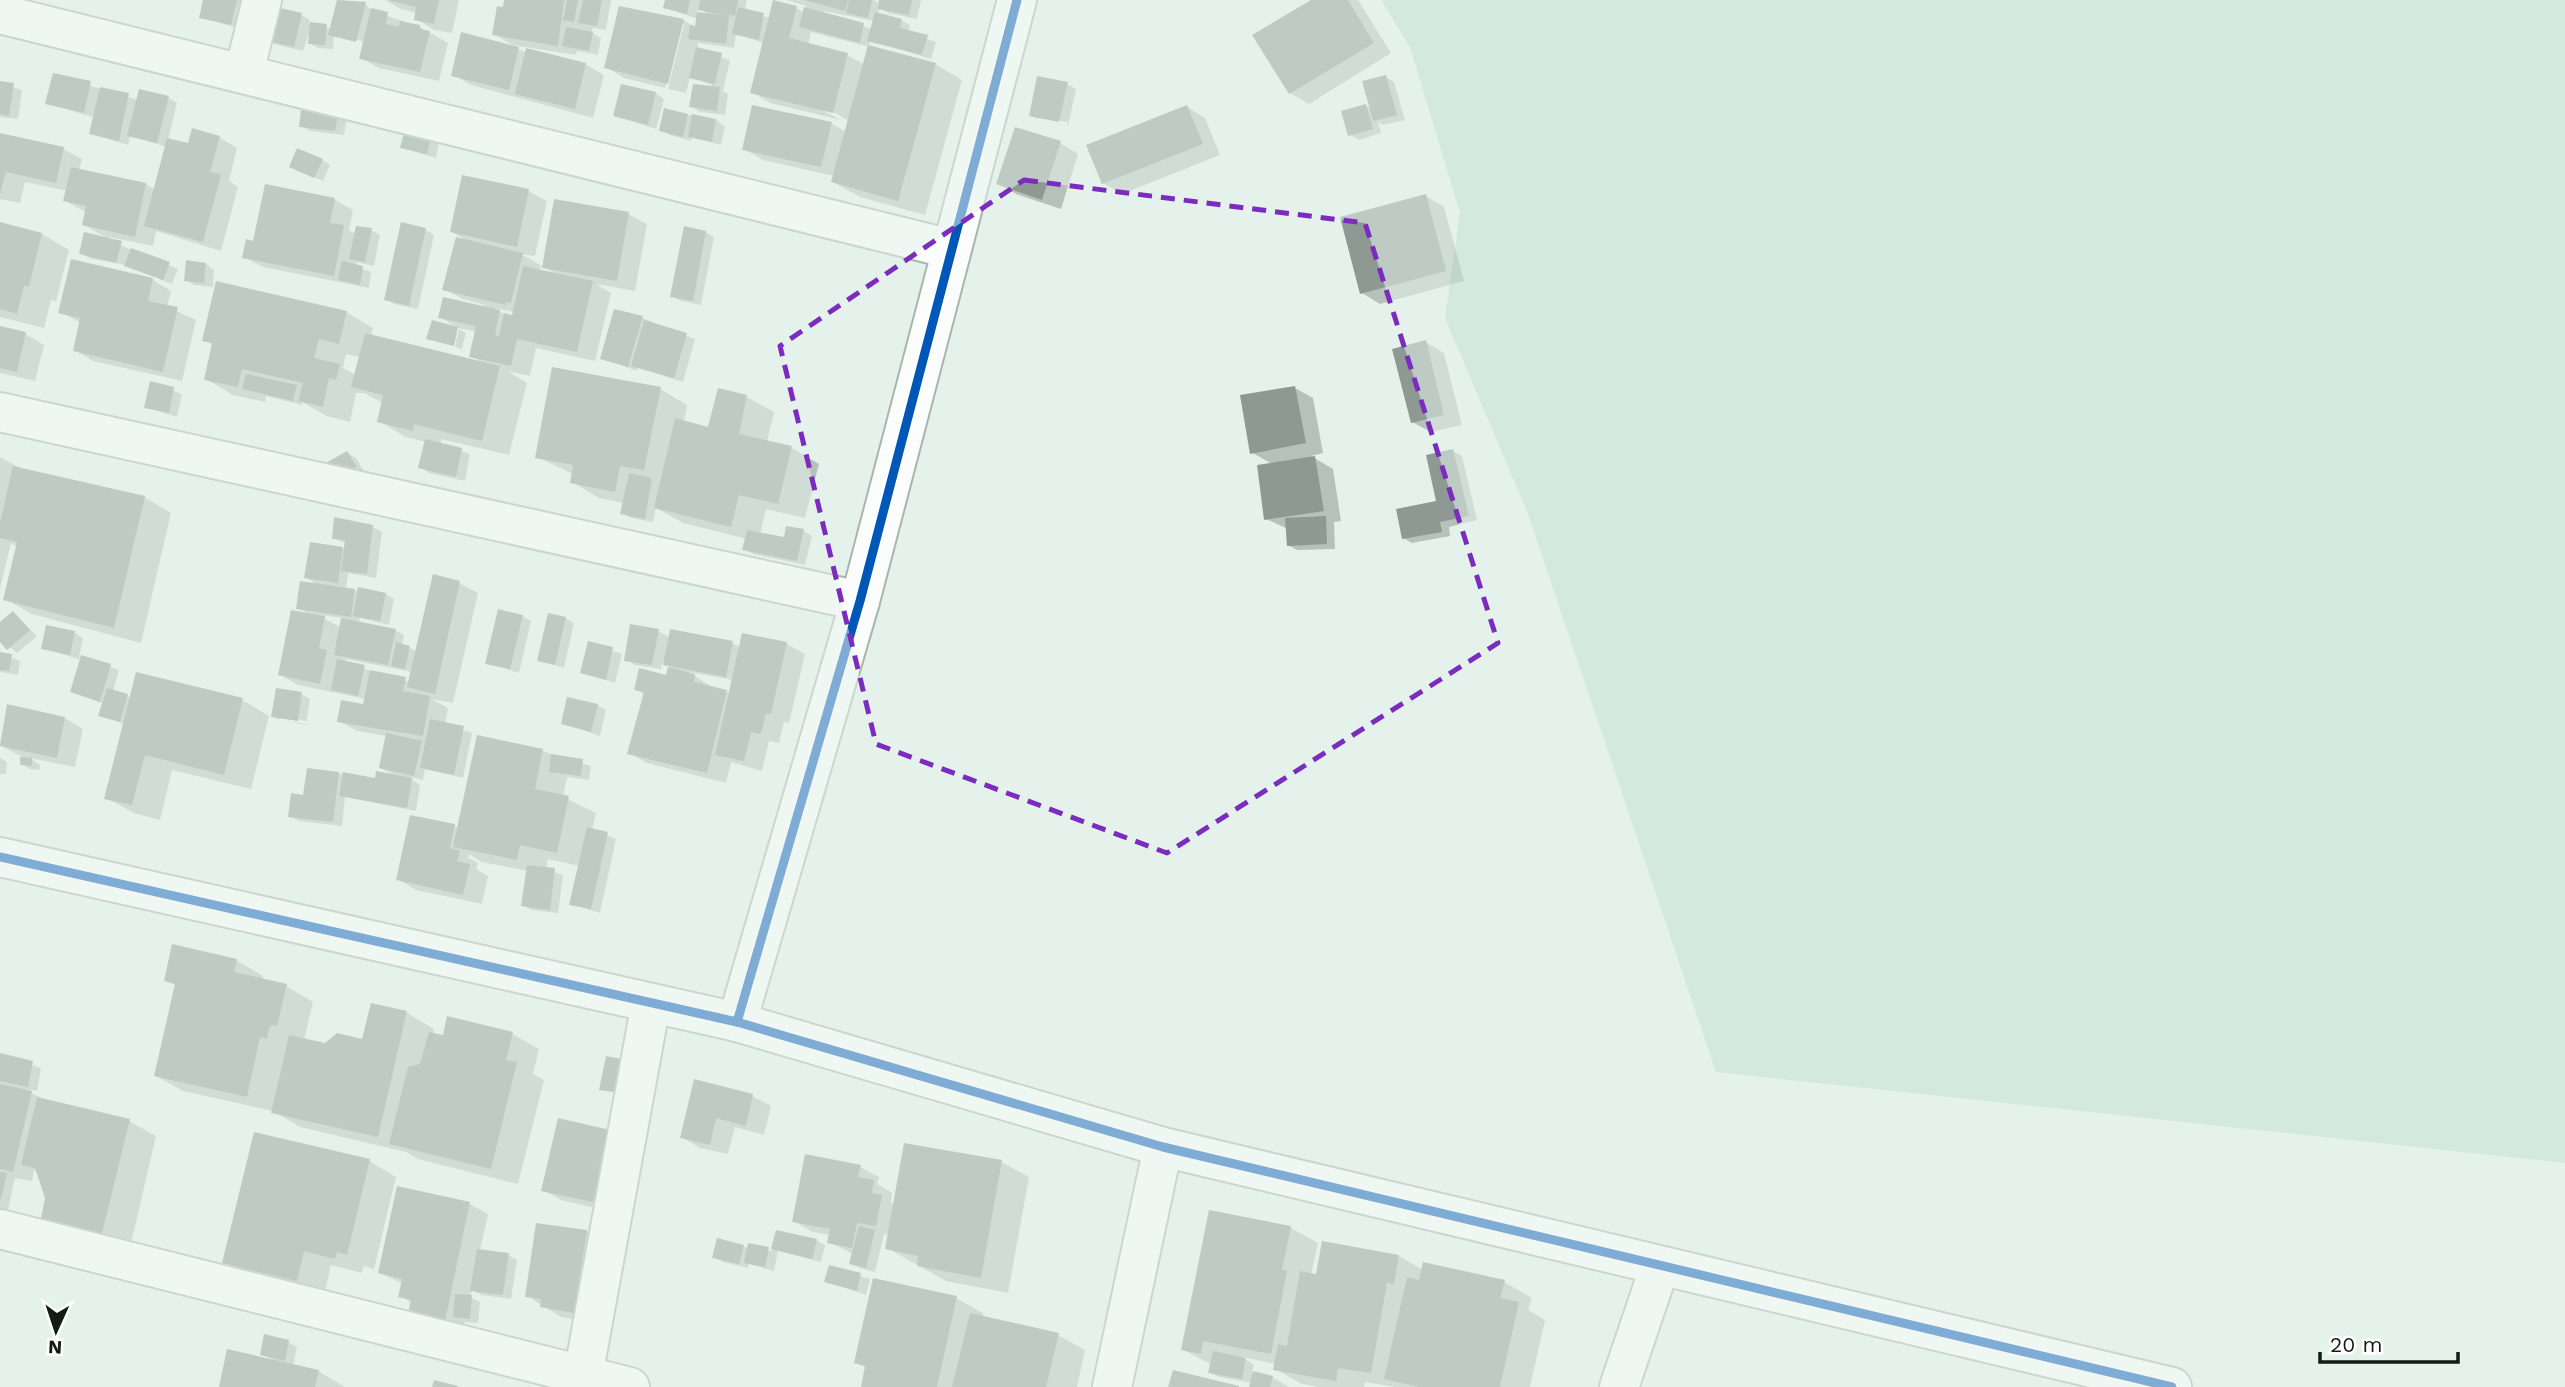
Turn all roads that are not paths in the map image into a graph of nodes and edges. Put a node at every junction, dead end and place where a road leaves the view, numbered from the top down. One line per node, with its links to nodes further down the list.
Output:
1 (262, 0): 4 (street)
2 (1017, 0): 5 (street)
3 (0, 14): 4 (street)
4 (244, 73): 5 (street)
5 (951, 249): 7 (street)
6 (0, 412): 7 (street)
7 (860, 601): 10 (street)
8 (0, 857): 9 (street)
9 (651, 1003): 10 (street); 14 (street)
10 (737, 1022): 11 (street)
11 (1163, 1147): 13 (street); 16 (street)
12 (0, 1229): 14 (street)
13 (1660, 1266): 17 (street); 18 (street)
14 (582, 1381): 15 (street)
15 (630, 1387)
16 (1112, 1387)
17 (1619, 1387)
18 (2172, 1387)

